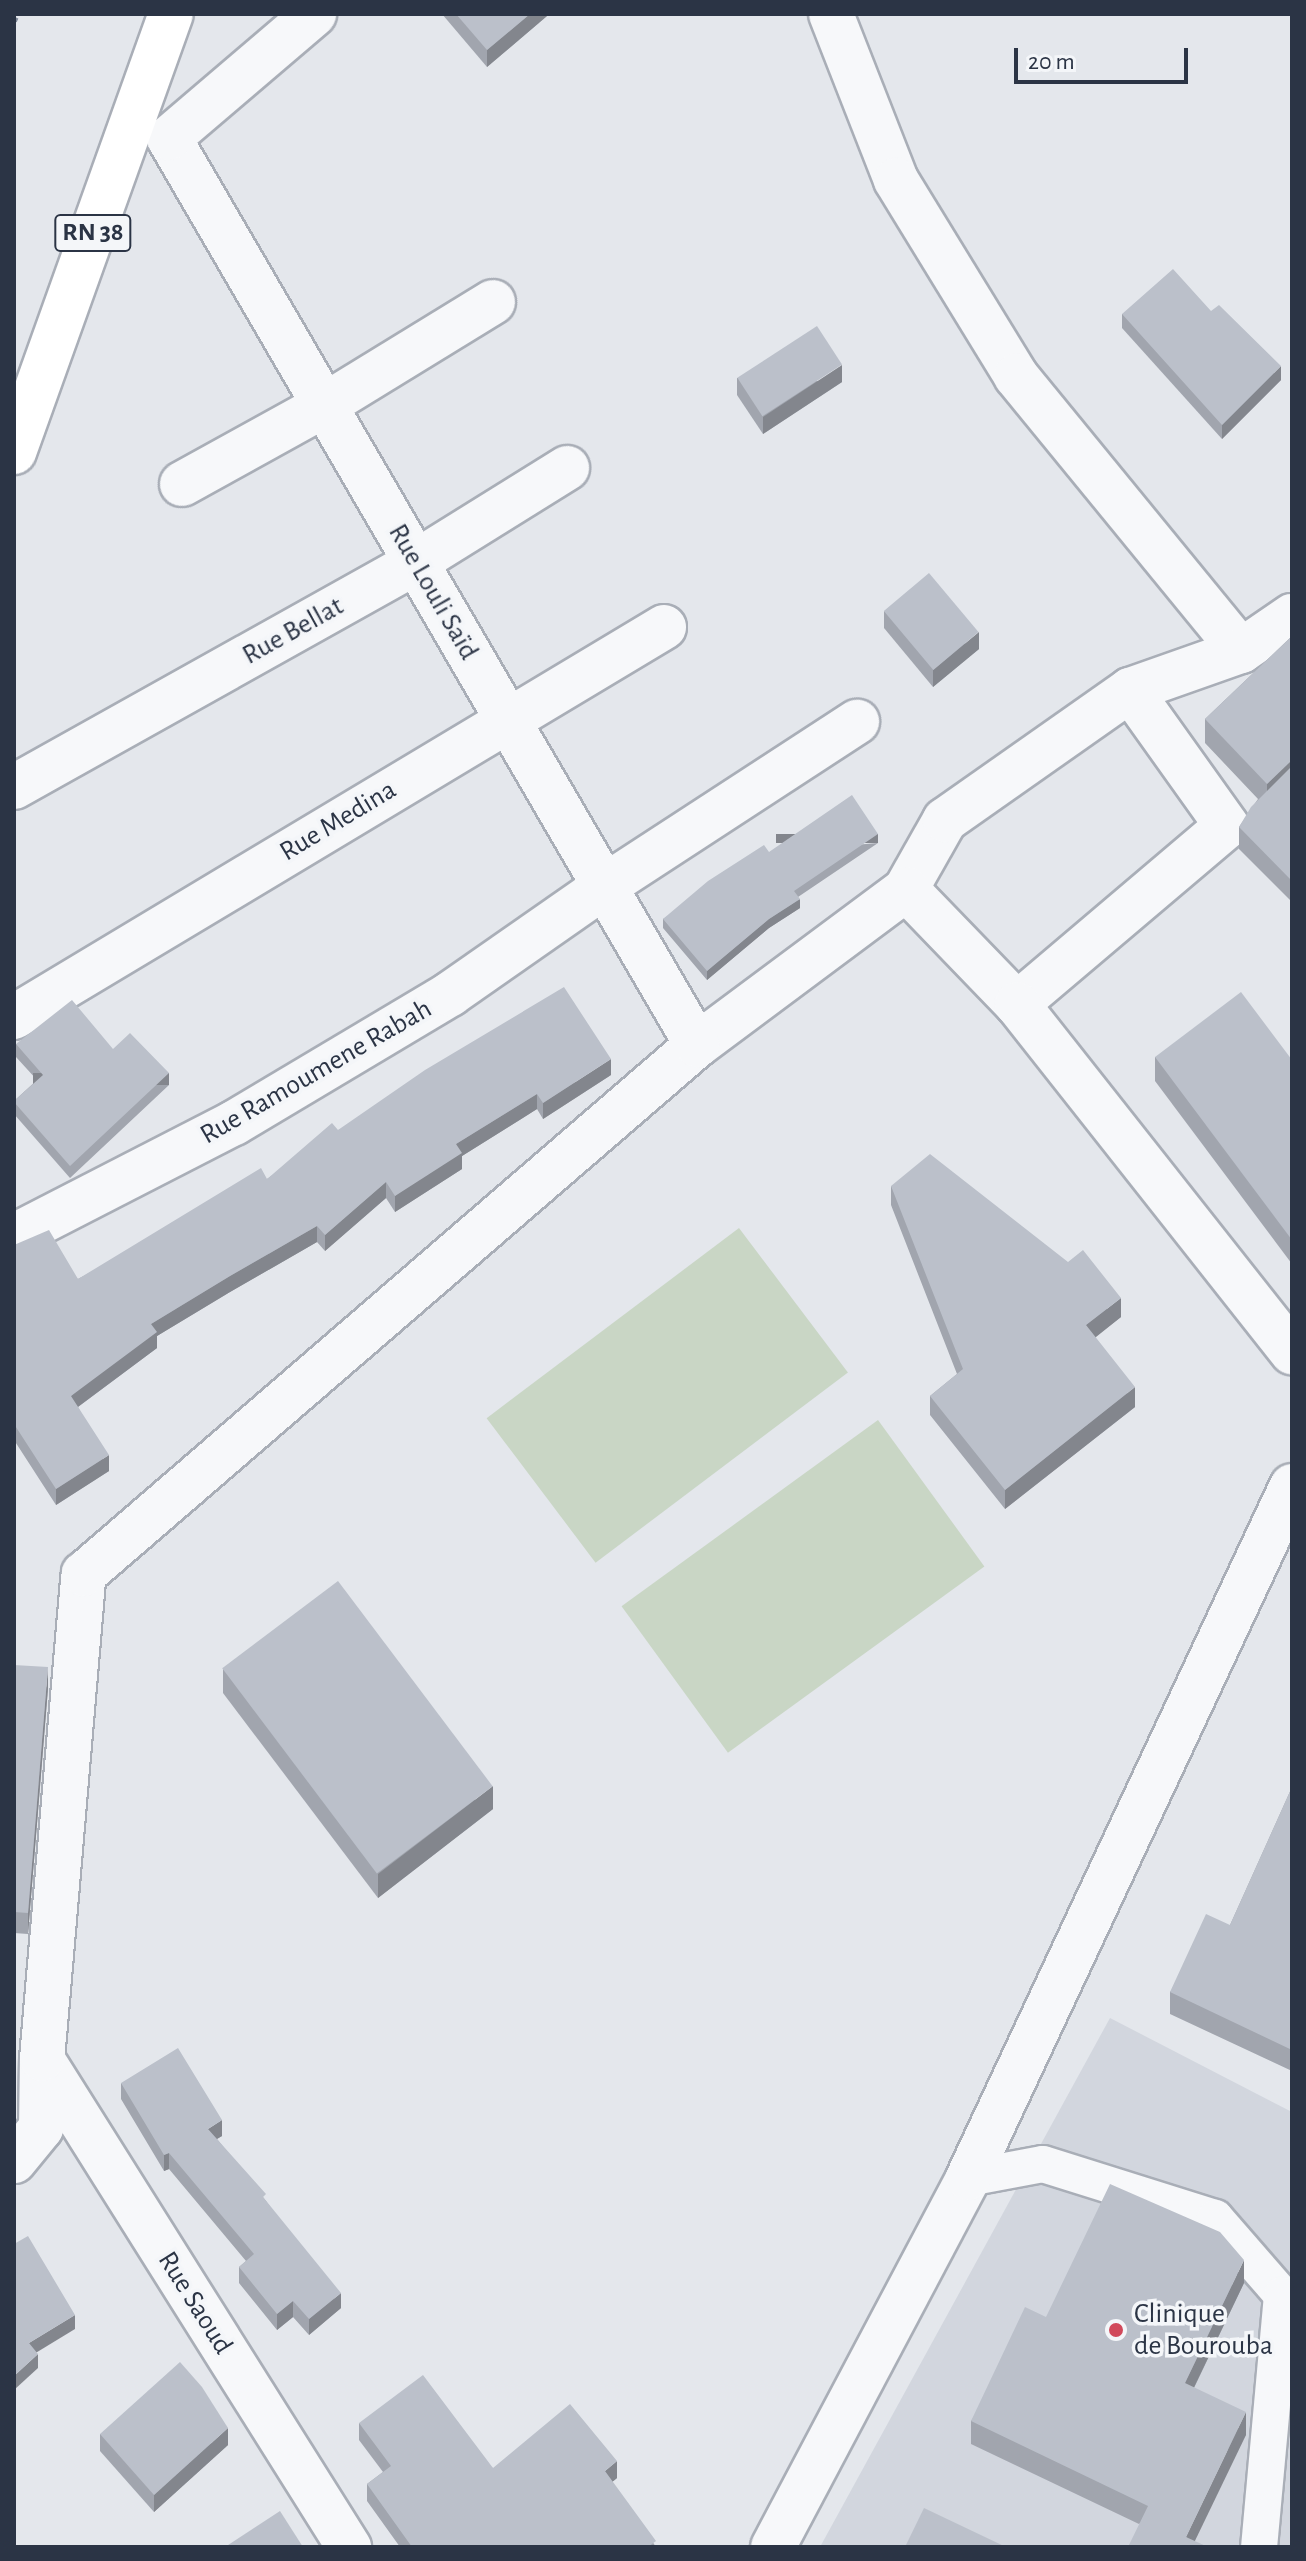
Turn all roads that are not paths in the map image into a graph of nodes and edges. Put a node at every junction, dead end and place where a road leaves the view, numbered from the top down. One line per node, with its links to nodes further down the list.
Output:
1 (171, 14): 6 (main road, RN 38)
2 (314, 14): 5 (street, Rue Louli Saïd)
3 (831, 14): 12 (street)
4 (493, 302): 5 (street)
5 (325, 405): 8 (street); 9 (street, Rue Louli Saïd)
6 (14, 452)
7 (567, 468): 9 (street, Rue Bellat)
8 (182, 484)
9 (416, 562): 14 (street, Rue Louli Saïd); 16 (street, Rue Bellat)
10 (1292, 616): 12 (street)
11 (664, 627): 14 (street, Rue Medina)
12 (1241, 651): 13 (street)
13 (1130, 690): 18 (street); 19 (street)
14 (507, 719): 17 (street, Rue Louli Saïd); 20 (street, Rue Medina)
15 (857, 722): 17 (street, Rue Ramoumene Rabah)
16 (14, 787)
17 (605, 886): 21 (street, Rue Louli Saïd); 22 (street, Rue Ramoumene Rabah)
18 (906, 889): 19 (street); 21 (street)
19 (1017, 1004): 23 (street)
20 (14, 1017)
21 (697, 1045): 25 (street)
22 (14, 1236)
23 (1292, 1352)
24 (1292, 1486): 27 (street)
25 (42, 2059): 26 (street); 28 (street, Rue Saoud)
26 (14, 2161)
27 (968, 2178): 29 (street); 30 (lane)
28 (349, 2547)
29 (773, 2547)
30 (1259, 2547)

